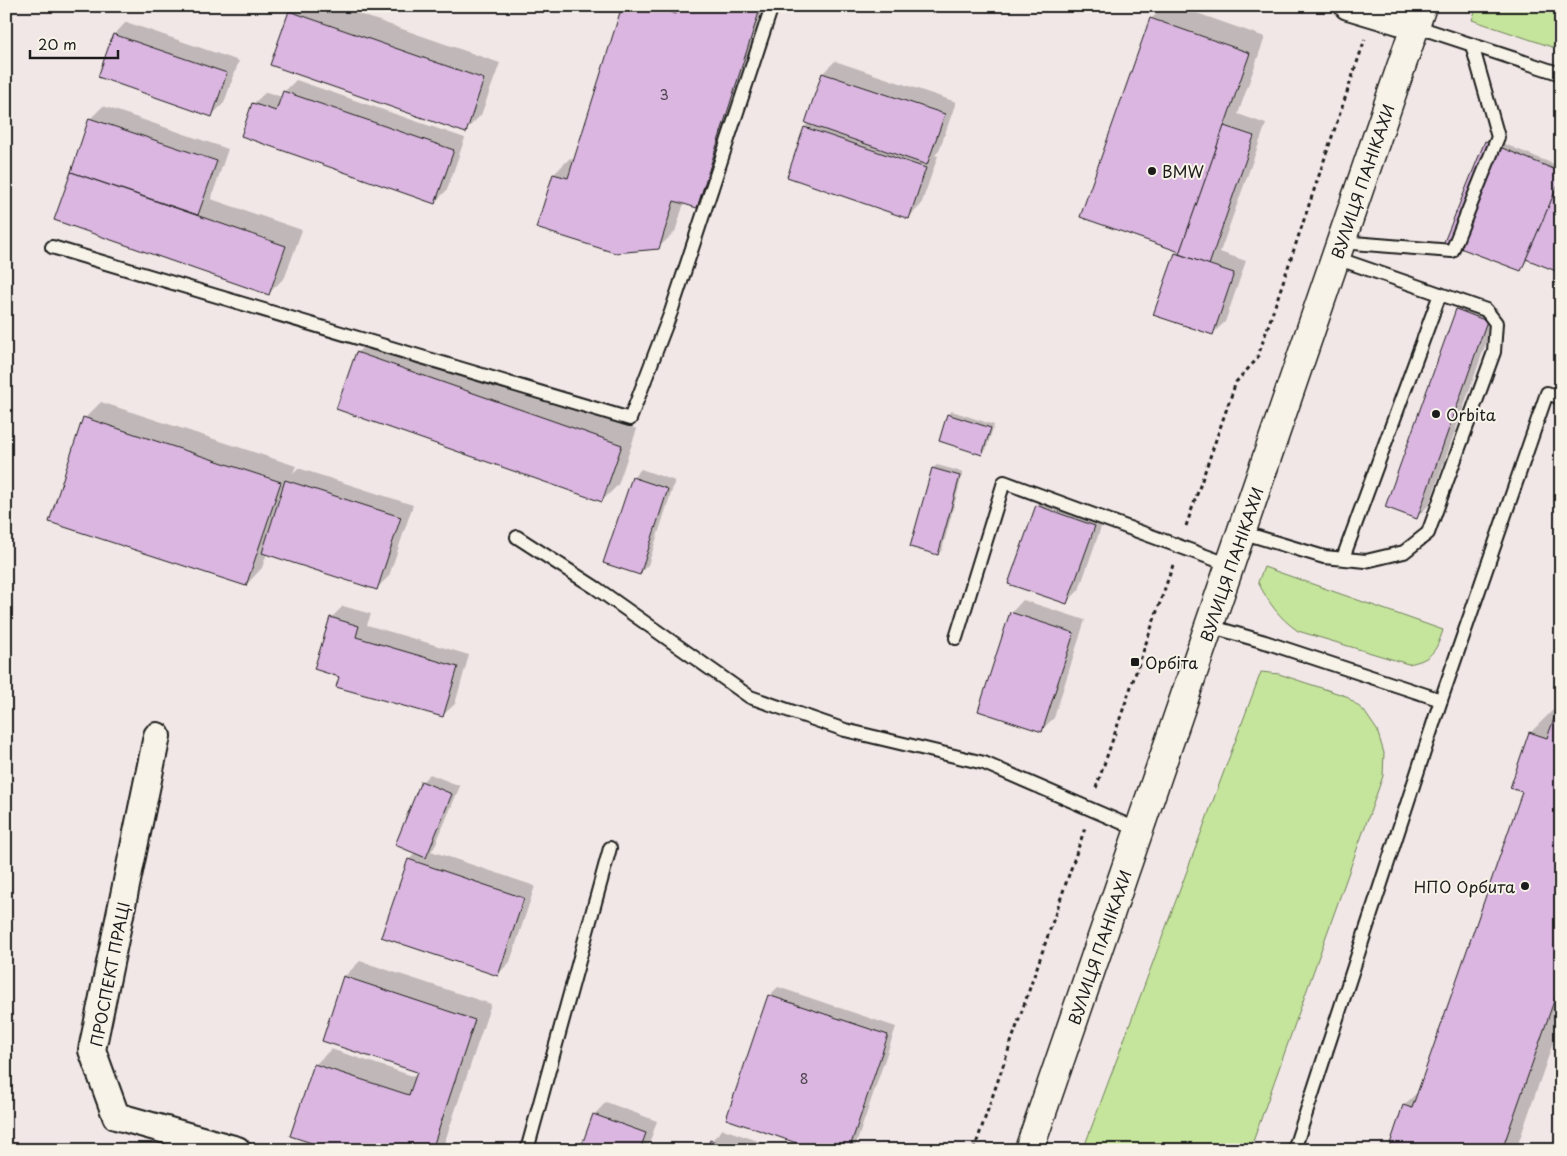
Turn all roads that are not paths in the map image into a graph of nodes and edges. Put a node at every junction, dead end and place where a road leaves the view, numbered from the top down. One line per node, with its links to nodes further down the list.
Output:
1 (772, 6): 6 (lane)
2 (1355, 9): 3 (street)
3 (1419, 16): 4 (lane); 7 (street, ВУЛИЦЯ ПАНІКАХИ)
4 (1472, 45): 5 (lane); 7 (lane)
5 (1561, 74)
6 (52, 246)
7 (1338, 250): 8 (lane); 10 (street, ВУЛИЦЯ ПАНІКАХИ)
8 (1440, 294): 12 (lane); 12 (lane)
9 (1561, 398): 16 (lane)
10 (1241, 532): 12 (lane); 13 (street, ВУЛИЦЯ ПАНІКАХИ)
11 (517, 537): 18 (lane)
12 (1343, 558)
13 (1230, 565): 14 (street, ВУЛИЦЯ ПАНІКАХИ); 15 (lane)
14 (1209, 626): 16 (lane); 18 (street, ВУЛИЦЯ ПАНІКАХИ)
15 (956, 638)
16 (1441, 700): 23 (lane)
17 (157, 736): 20 (street, ПРОСПЕКТ ПРАЦІ)
18 (1139, 830): 22 (street, ВУЛИЦЯ ПАНІКАХИ)
19 (610, 848): 21 (lane)
20 (237, 1150)
21 (527, 1150)
22 (1029, 1150)
23 (1294, 1150)

